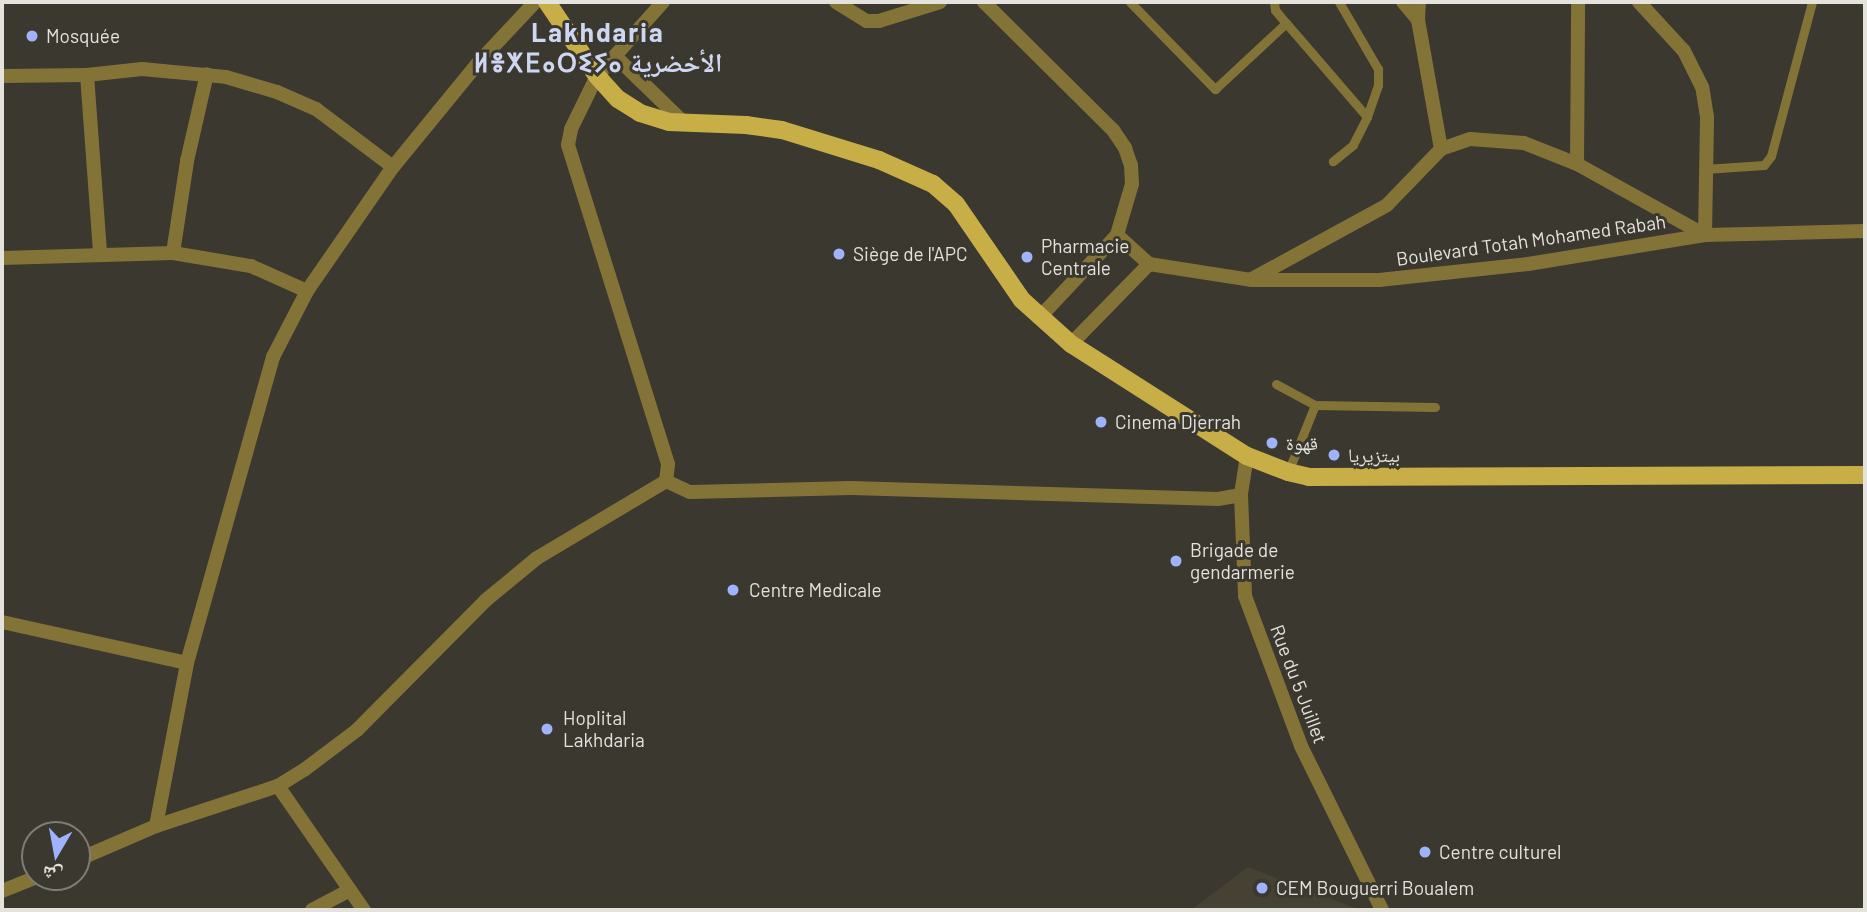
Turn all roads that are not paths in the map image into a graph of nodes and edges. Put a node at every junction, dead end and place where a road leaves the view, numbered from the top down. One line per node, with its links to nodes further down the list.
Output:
1 (535, 2): 27 (street)
2 (547, 2): 21 (main road)
3 (663, 2): 17 (street)
4 (836, 2): 5 (street)
5 (940, 2)
6 (984, 2): 31 (street)
7 (1130, 2): 16 (lane)
8 (1274, 2): 16 (lane)
9 (1339, 2): 22 (lane)
10 (1403, 2): 15 (street)
11 (1419, 2): 15 (street)
12 (1639, 2): 28 (street)
13 (1812, 2): 28 (lane)
14 (1578, 3): 26 (street)
15 (1418, 20): 24 (street)
16 (1286, 23): 22 (lane)
17 (615, 56): 21 (street); 23 (street)
18 (207, 74): 19 (street); 27 (street); 32 (street)
19 (87, 75): 20 (street); 33 (street)
20 (2, 76)
21 (597, 76): 23 (main road); 46 (street)
22 (1367, 117): 25 (lane)
23 (683, 122): 38 (main road)
24 (1441, 149): 26 (street); 36 (street)
25 (1333, 161)
26 (1577, 164): 30 (street)
27 (393, 167): 37 (street)
28 (1705, 169): 30 (street)
29 (1865, 231): 30 (street, Boulevard Totah Mohamed Rabah)
30 (1705, 234): 36 (street, Boulevard Totah Mohamed Rabah)
31 (1117, 235): 35 (street); 38 (street)
32 (173, 253): 33 (street); 37 (street)
33 (100, 254): 34 (street)
34 (2, 258)
35 (1149, 264): 36 (street, Boulevard Totah Mohamed Rabah); 39 (street)
36 (1251, 280)
37 (307, 291): 49 (street)
38 (1039, 318): 39 (main road)
39 (1071, 344): 43 (main road)
40 (1276, 384): 41 (lane)
41 (1315, 405): 42 (lane); 44 (lane)
42 (1435, 407)
43 (1247, 456): 44 (main road); 47 (street, Rue du 5 Juillet)
44 (1288, 472): 45 (main road)
45 (1865, 475)
46 (666, 481): 47 (street); 50 (street)
47 (1241, 495): 58 (street, Rue du 5 Juillet)
48 (2, 622): 49 (street)
49 (187, 663): 51 (street)
50 (278, 786): 51 (street); 54 (street)
51 (156, 826): 52 (street)
52 (91, 854)
53 (21, 883): 55 (street)
54 (350, 890): 56 (street); 57 (street)
55 (2, 891)
56 (312, 910)
57 (364, 910)
58 (1382, 910)

